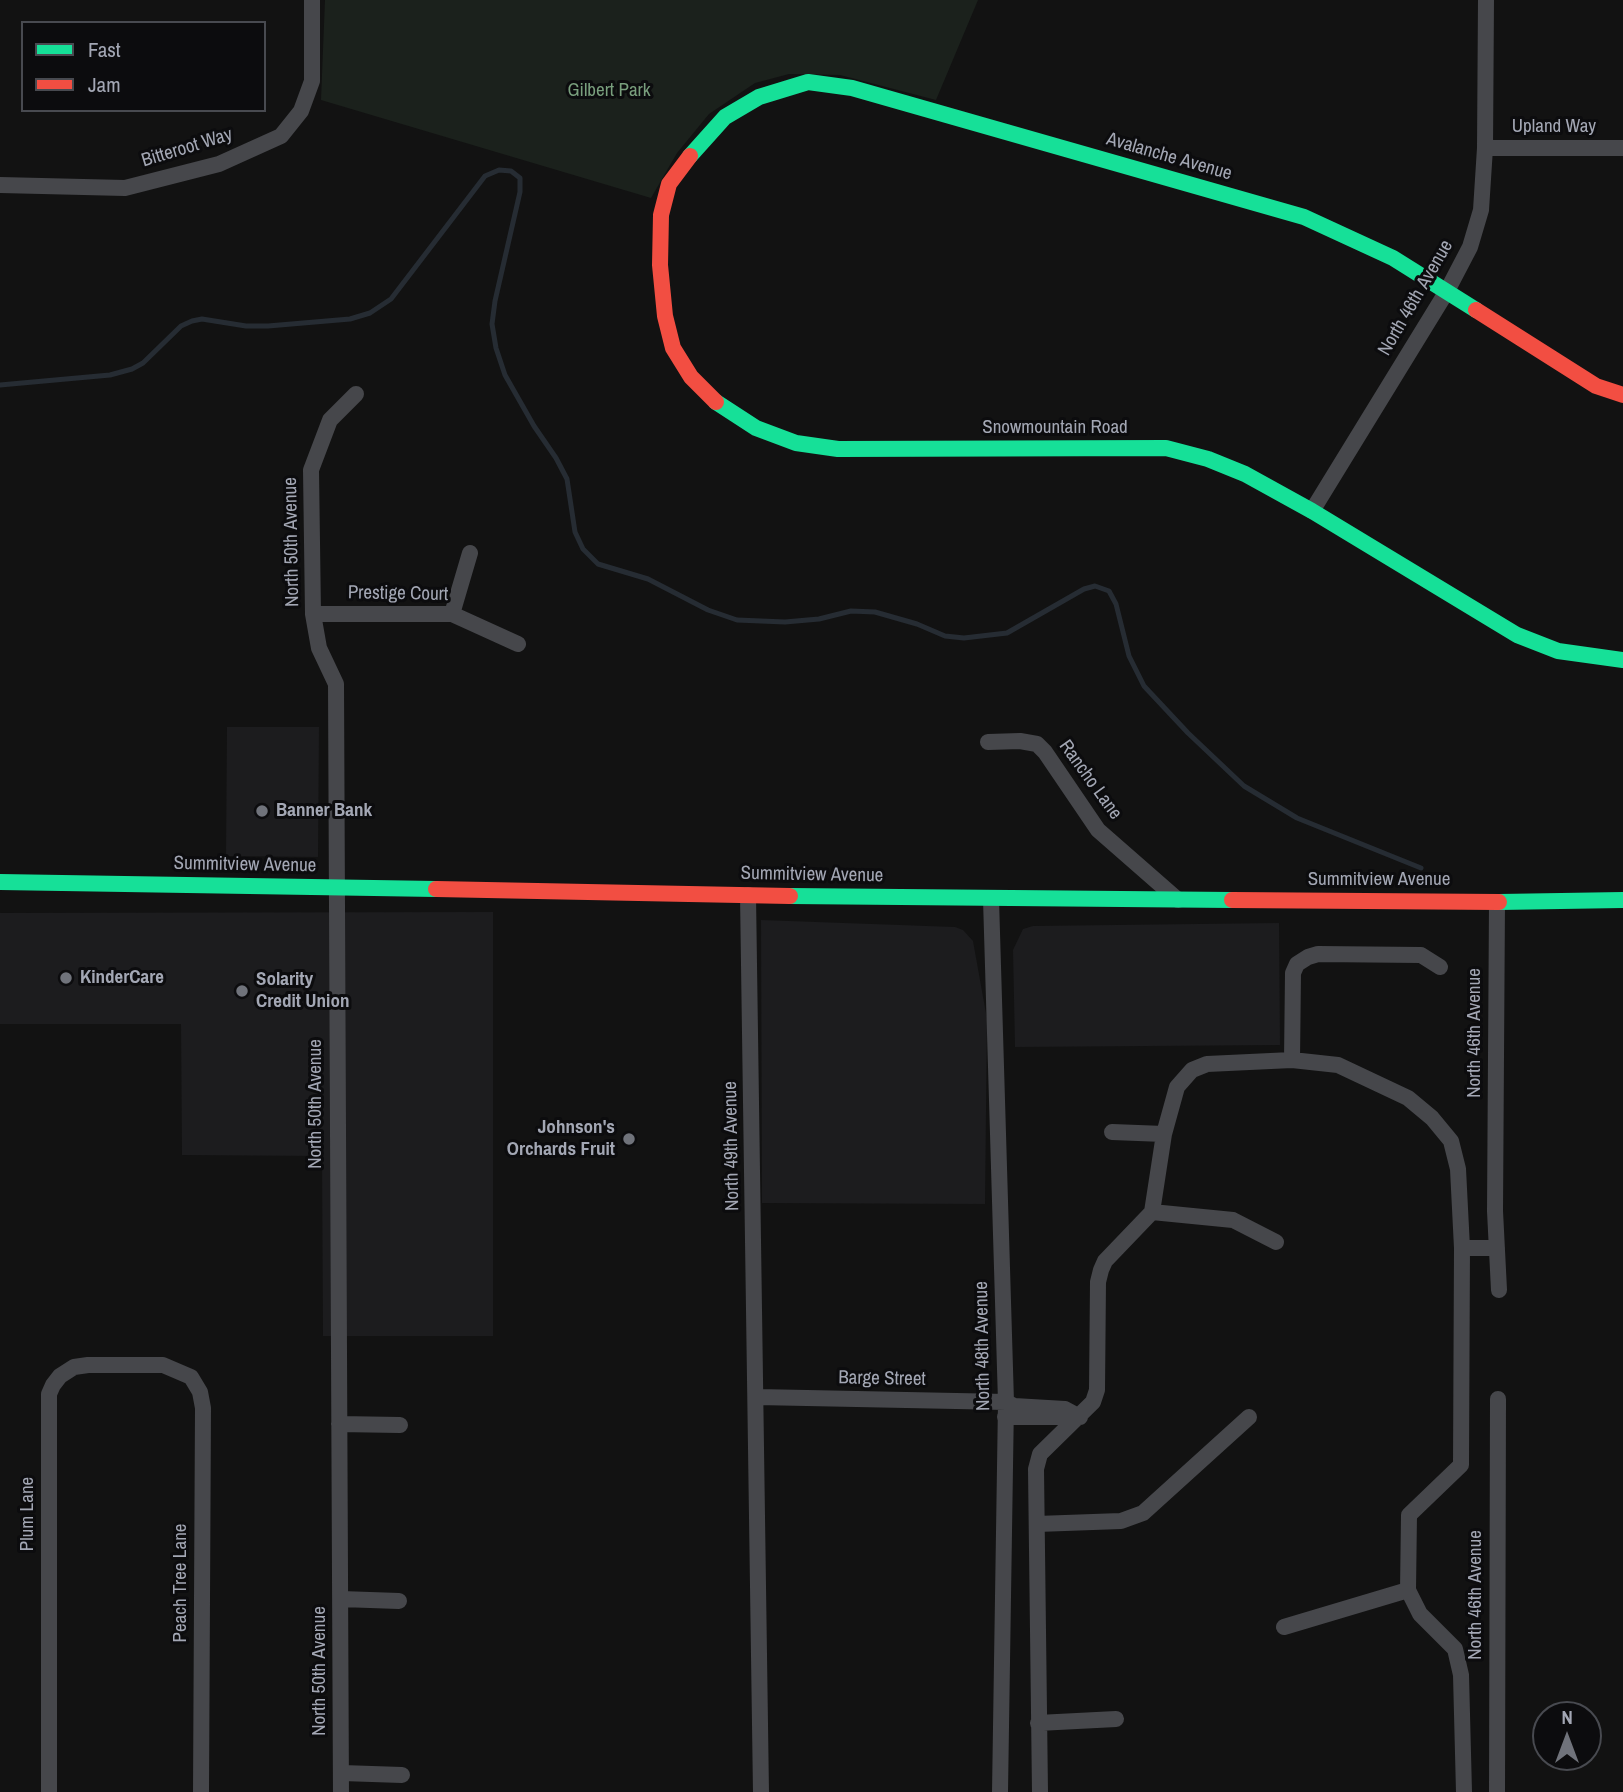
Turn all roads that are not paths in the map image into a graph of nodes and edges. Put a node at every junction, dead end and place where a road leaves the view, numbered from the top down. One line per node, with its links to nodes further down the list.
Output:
1 (312, 0): 6 (street, Bitteroot Way)
2 (1486, 0): 3 (street, North 46th Avenue)
3 (1485, 148): 4 (street, Upland Way); 7 (street, North 46th Avenue)
4 (1623, 148)
5 (689, 157): 7 (street, Avalanche Avenue); 10 (street, Snowmountain Road)
6 (0, 185)
7 (1447, 291): 9 (street, Avalanche Avenue); 10 (street, North 46th Avenue)
8 (356, 394): 12 (street, North 50th Avenue)
9 (1623, 395)
10 (1312, 511): 15 (street, Snowmountain Road)
11 (470, 553): 13 (street)
12 (313, 614): 13 (street, Prestige Court); 18 (street, North 50th Avenue)
13 (452, 614): 14 (street, Prestige Court)
14 (518, 644)
15 (1623, 660)
16 (988, 742): 22 (street, Rancho Lane)
17 (0, 882): 18 (street, Summitview Avenue)
18 (336, 888): 19 (street, Summitview Avenue); 39 (street, North 50th Avenue)
19 (748, 895): 20 (street, Summitview Avenue); 34 (street, North 49th Avenue)
20 (991, 899): 22 (street, Summitview Avenue); 36 (street, North 48th Avenue)
21 (1623, 900): 23 (street, Summitview Avenue)
22 (1178, 901): 23 (street, Summitview Avenue)
23 (1497, 902): 31 (street, North 46th Avenue)
24 (1440, 967): 25 (street)
25 (1292, 1060): 27 (street); 30 (street)
26 (1112, 1132): 27 (street)
27 (1164, 1134): 28 (street)
28 (1152, 1212): 29 (street); 37 (street)
29 (1276, 1242)
30 (1462, 1248): 31 (street); 42 (street)
31 (1497, 1248): 32 (street, North 46th Avenue)
32 (1499, 1290)
33 (191, 1377): 50 (street, Plum Lane); 51 (street, Peach Tree Lane)
34 (757, 1397): 36 (street, Barge Street); 53 (street, North 49th Avenue)
35 (1497, 1399): 57 (street, North 46th Avenue)
36 (1005, 1410): 37 (street, Barge Street); 54 (street, North 48th Avenue)
37 (1080, 1417): 41 (street)
38 (1250, 1417): 41 (street)
39 (339, 1424): 40 (street); 43 (street, North 50th Avenue)
40 (400, 1425)
41 (1037, 1524): 47 (street)
42 (1408, 1590): 45 (street); 56 (street)
43 (341, 1599): 44 (street); 48 (street, North 50th Avenue)
44 (399, 1601)
45 (1284, 1628)
46 (1116, 1719): 47 (street)
47 (1038, 1723): 55 (street)
48 (342, 1773): 49 (street); 52 (street, North 50th Avenue)
49 (402, 1775)
50 (49, 1792)
51 (201, 1792)
52 (341, 1792)
53 (761, 1792)
54 (1000, 1792)
55 (1040, 1792)
56 (1464, 1792)
57 (1497, 1792)

